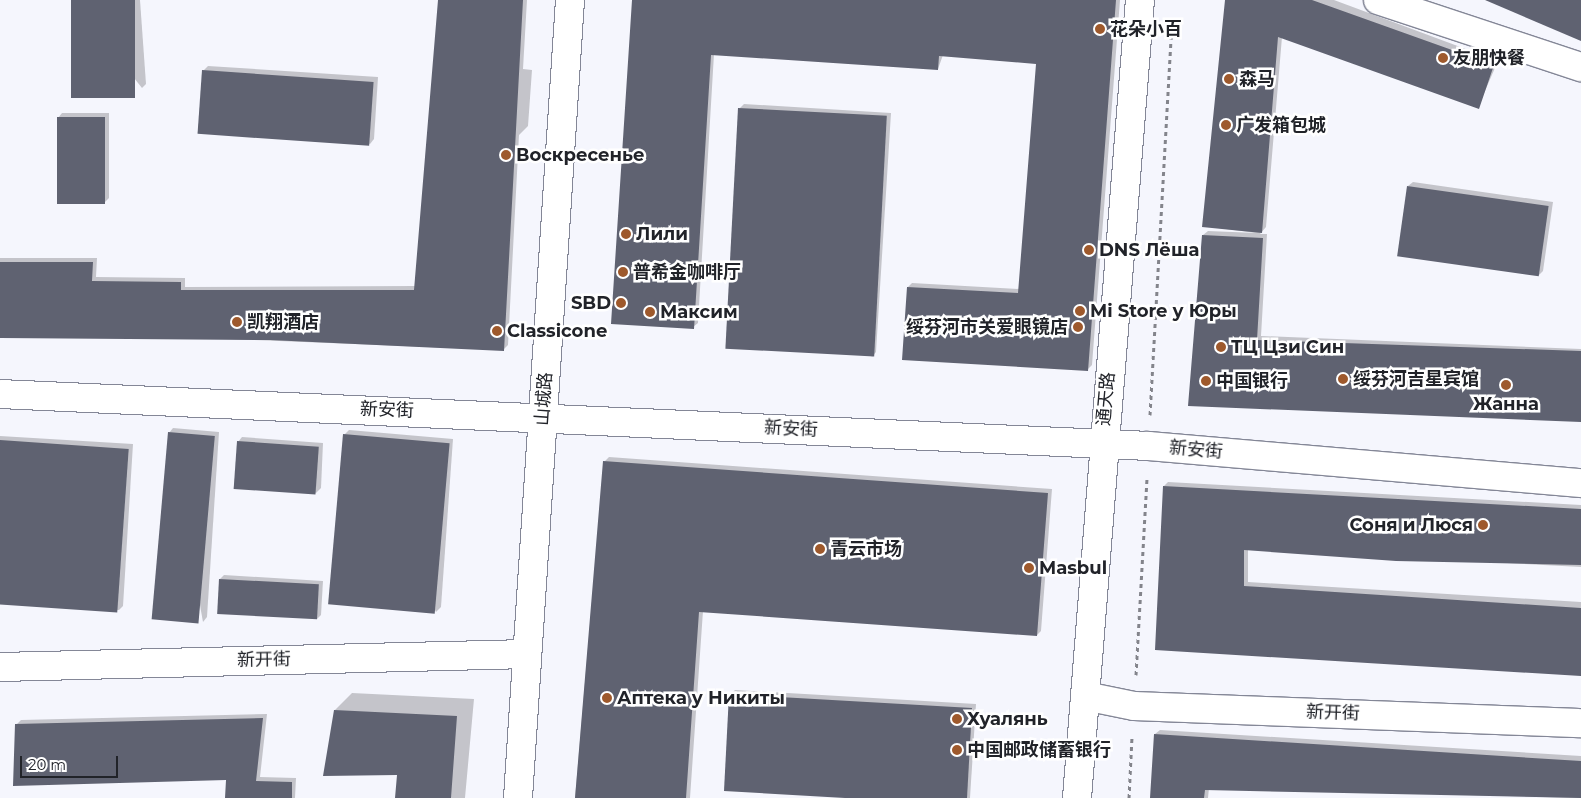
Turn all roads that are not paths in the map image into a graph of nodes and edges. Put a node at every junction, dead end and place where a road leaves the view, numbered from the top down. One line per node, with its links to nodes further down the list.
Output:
1 (570, 0): 6 (street, 山城路)
2 (1140, 0): 7 (street, 通天路)
3 (1378, 0): 4 (street)
4 (1581, 67)
5 (0, 394): 6 (street, 新安街)
6 (543, 416): 7 (street, 新安街); 9 (street, 山城路)
7 (1102, 445): 8 (street, 新安街); 11 (street, 通天路)
8 (1581, 483)
9 (527, 654): 10 (street, 新开街); 13 (street, 山城路)
10 (0, 667)
11 (1085, 696): 12 (street, 新开街); 14 (street, 通天路)
12 (1581, 723)
13 (518, 798)
14 (1077, 798)

